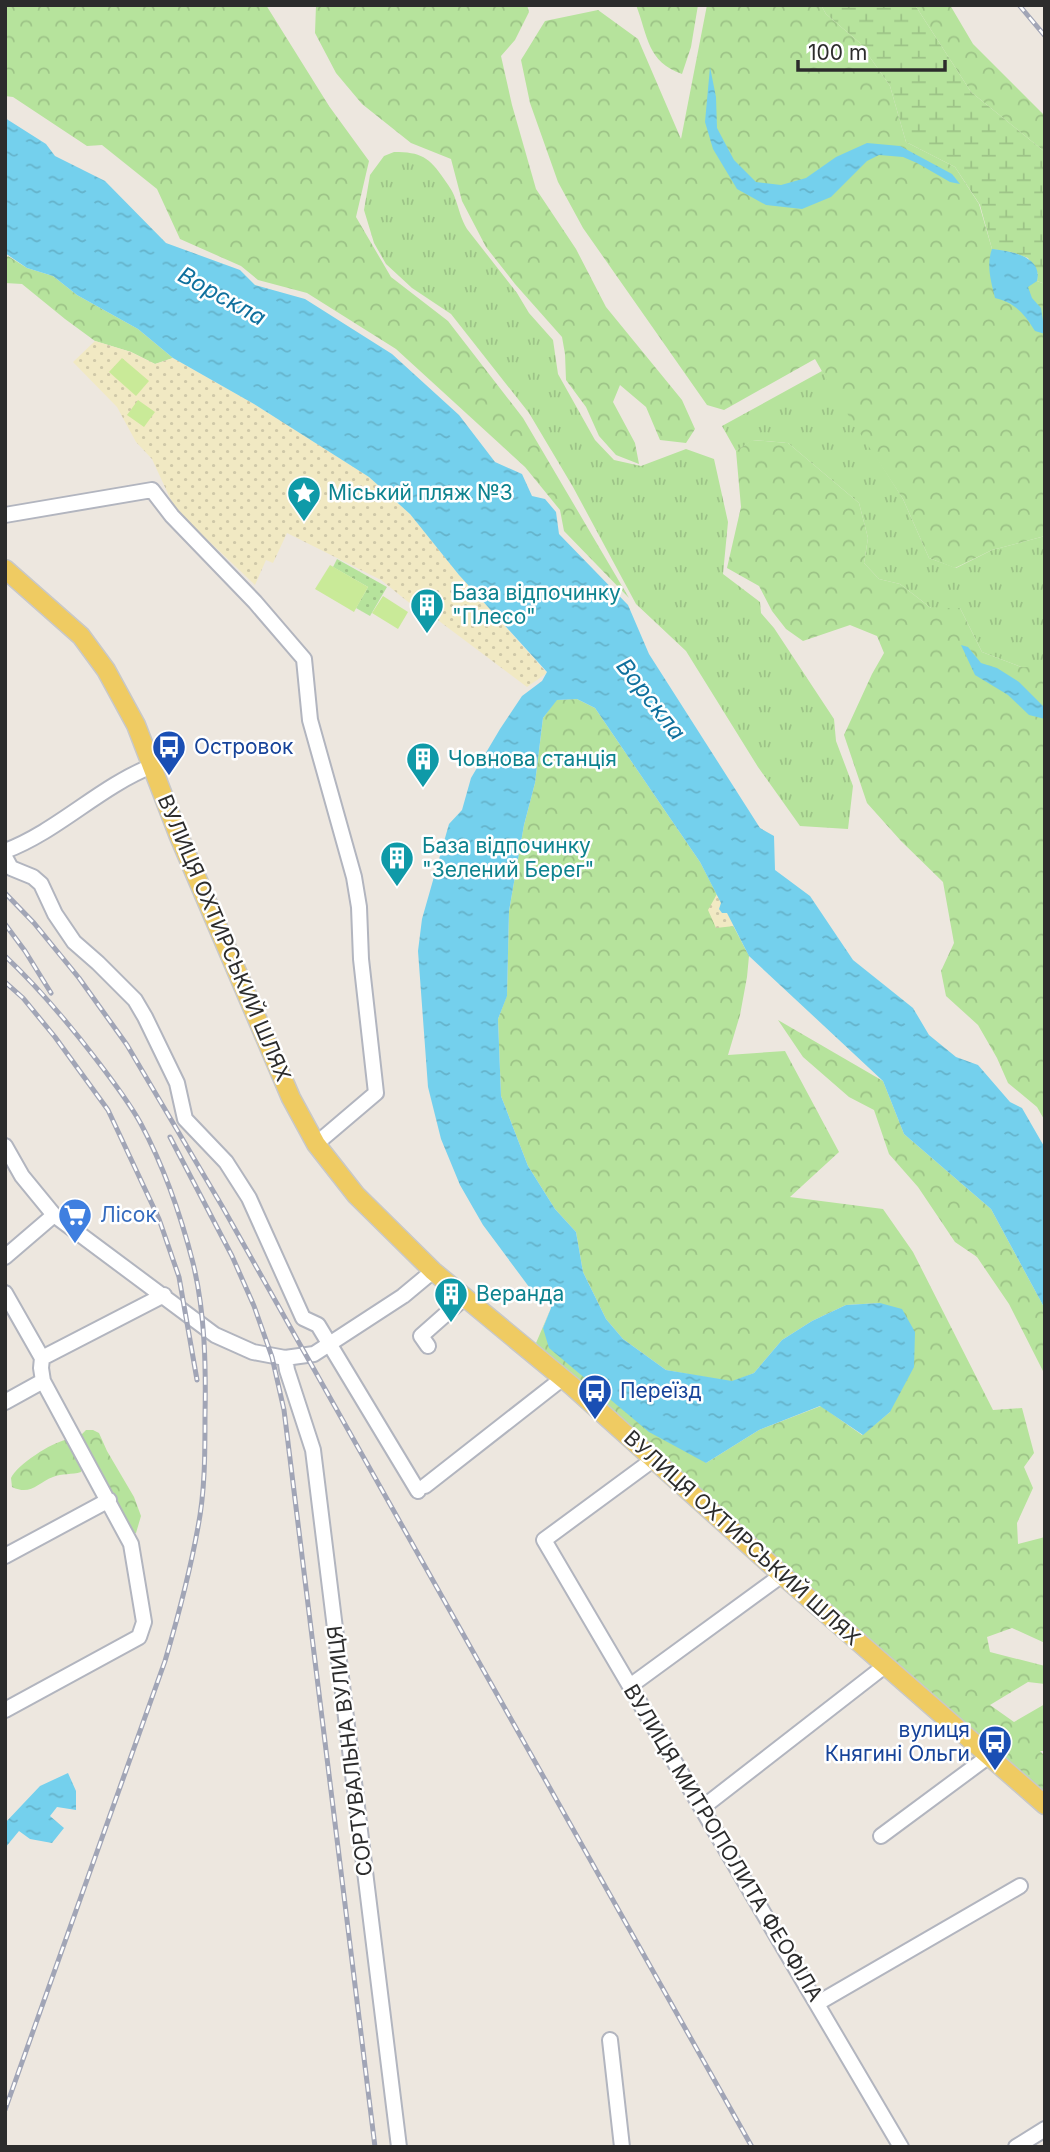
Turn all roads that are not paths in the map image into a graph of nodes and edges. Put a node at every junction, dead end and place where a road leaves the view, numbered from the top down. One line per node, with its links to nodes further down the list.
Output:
1 (5, 514): 6 (street)
2 (5, 569): 3 (main road, ВУЛИЦЯ ОХТИРСЬКИЙ ШЛЯХ)
3 (152, 766): 4 (street); 6 (main road, ВУЛИЦЯ ОХТИРСЬКИЙ ШЛЯХ)
4 (5, 851)
5 (5, 857): 14 (street)
6 (316, 1143): 10 (main road, ВУЛИЦЯ ОХТИРСЬКИЙ ШЛЯХ)
7 (5, 1146): 8 (street)
8 (54, 1215): 9 (street); 12 (street)
9 (5, 1257)
10 (433, 1271): 13 (main road, ВУЛИЦЯ ОХТИРСЬКИЙ ШЛЯХ); 14 (street)
11 (5, 1293): 16 (street)
12 (164, 1295): 16 (street); 17 (street)
13 (464, 1298): 15 (street); 18 (main road, ВУЛИЦЯ ОХТИРСЬКИЙ ШЛЯХ)
14 (329, 1346): 17 (street); 18 (street)
15 (428, 1346)
16 (42, 1358): 19 (street)
17 (285, 1358): 36 (street, СОРТУВАЛЬНА ВУЛИЦЯ)
18 (563, 1378): 21 (main road, ВУЛИЦЯ ОХТИРСЬКИЙ ШЛЯХ)
19 (43, 1381): 20 (street); 22 (street)
20 (5, 1402)
21 (654, 1459): 24 (main road, ВУЛИЦЯ ОХТИРСЬКИЙ ШЛЯХ); 26 (street, ВУЛИЦЯ МИТРОПОЛИТА ФЕОФІЛА)
22 (109, 1500): 23 (street); 27 (street)
23 (5, 1556)
24 (782, 1575): 25 (main road, ВУЛИЦЯ ОХТИРСЬКИЙ ШЛЯХ); 26 (street)
25 (886, 1665): 28 (main road, ВУЛИЦЯ ОХТИРСЬКИЙ ШЛЯХ); 30 (street)
26 (630, 1686): 30 (street, ВУЛИЦЯ МИТРОПОЛИТА ФЕОФІЛА)
27 (5, 1710)
28 (989, 1756): 29 (main road, ВУЛИЦЯ ОХТИРСЬКИЙ ШЛЯХ); 31 (street)
29 (1045, 1805)
30 (702, 1808): 33 (street, ВУЛИЦЯ МИТРОПОЛИТА ФЕОФІЛА)
31 (881, 1836)
32 (1020, 1886): 33 (street)
33 (818, 2003): 38 (street, ВУЛИЦЯ МИТРОПОЛИТА ФЕОФІЛА)
34 (610, 2040): 37 (street)
35 (1045, 2129): 39 (street)
36 (399, 2147)
37 (622, 2147)
38 (901, 2147)
39 (1016, 2147)

